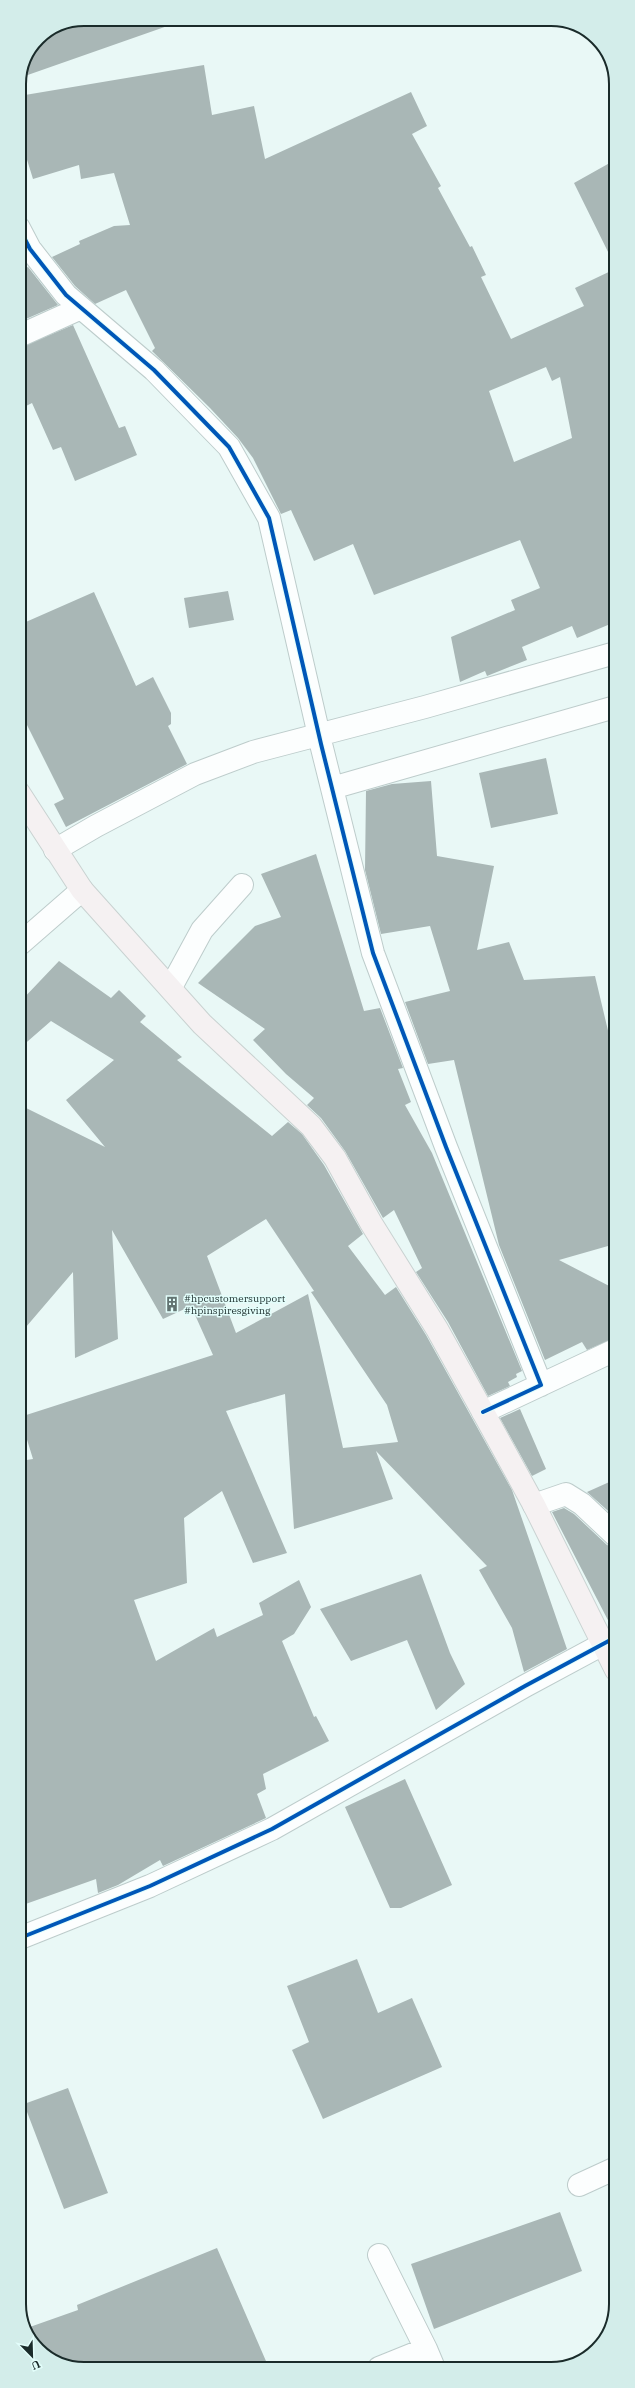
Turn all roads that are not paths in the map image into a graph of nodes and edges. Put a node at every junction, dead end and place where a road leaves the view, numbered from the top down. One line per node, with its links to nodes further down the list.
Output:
1 (26, 241): 2 (street)
2 (81, 308): 3 (street); 6 (street)
3 (26, 333)
4 (609, 655): 6 (street)
5 (609, 709): 7 (street)
6 (319, 739): 7 (street); 9 (street)
7 (331, 785): 15 (street)
8 (26, 804): 9 (main road)
9 (59, 856): 11 (main road)
10 (242, 885): 13 (street)
11 (80, 888): 12 (street); 13 (main road)
12 (26, 938)
13 (171, 987): 16 (main road)
14 (609, 1353): 15 (street)
15 (540, 1385): 16 (street)
16 (483, 1412): 17 (main road)
17 (534, 1504): 18 (street); 19 (main road)
18 (609, 1529)
19 (609, 1639)
20 (609, 1642): 21 (street)
21 (26, 1936)
22 (609, 2171): 23 (street)
23 (579, 2185)
24 (379, 2255): 25 (street)
25 (430, 2359): 26 (street)
26 (413, 2362)

